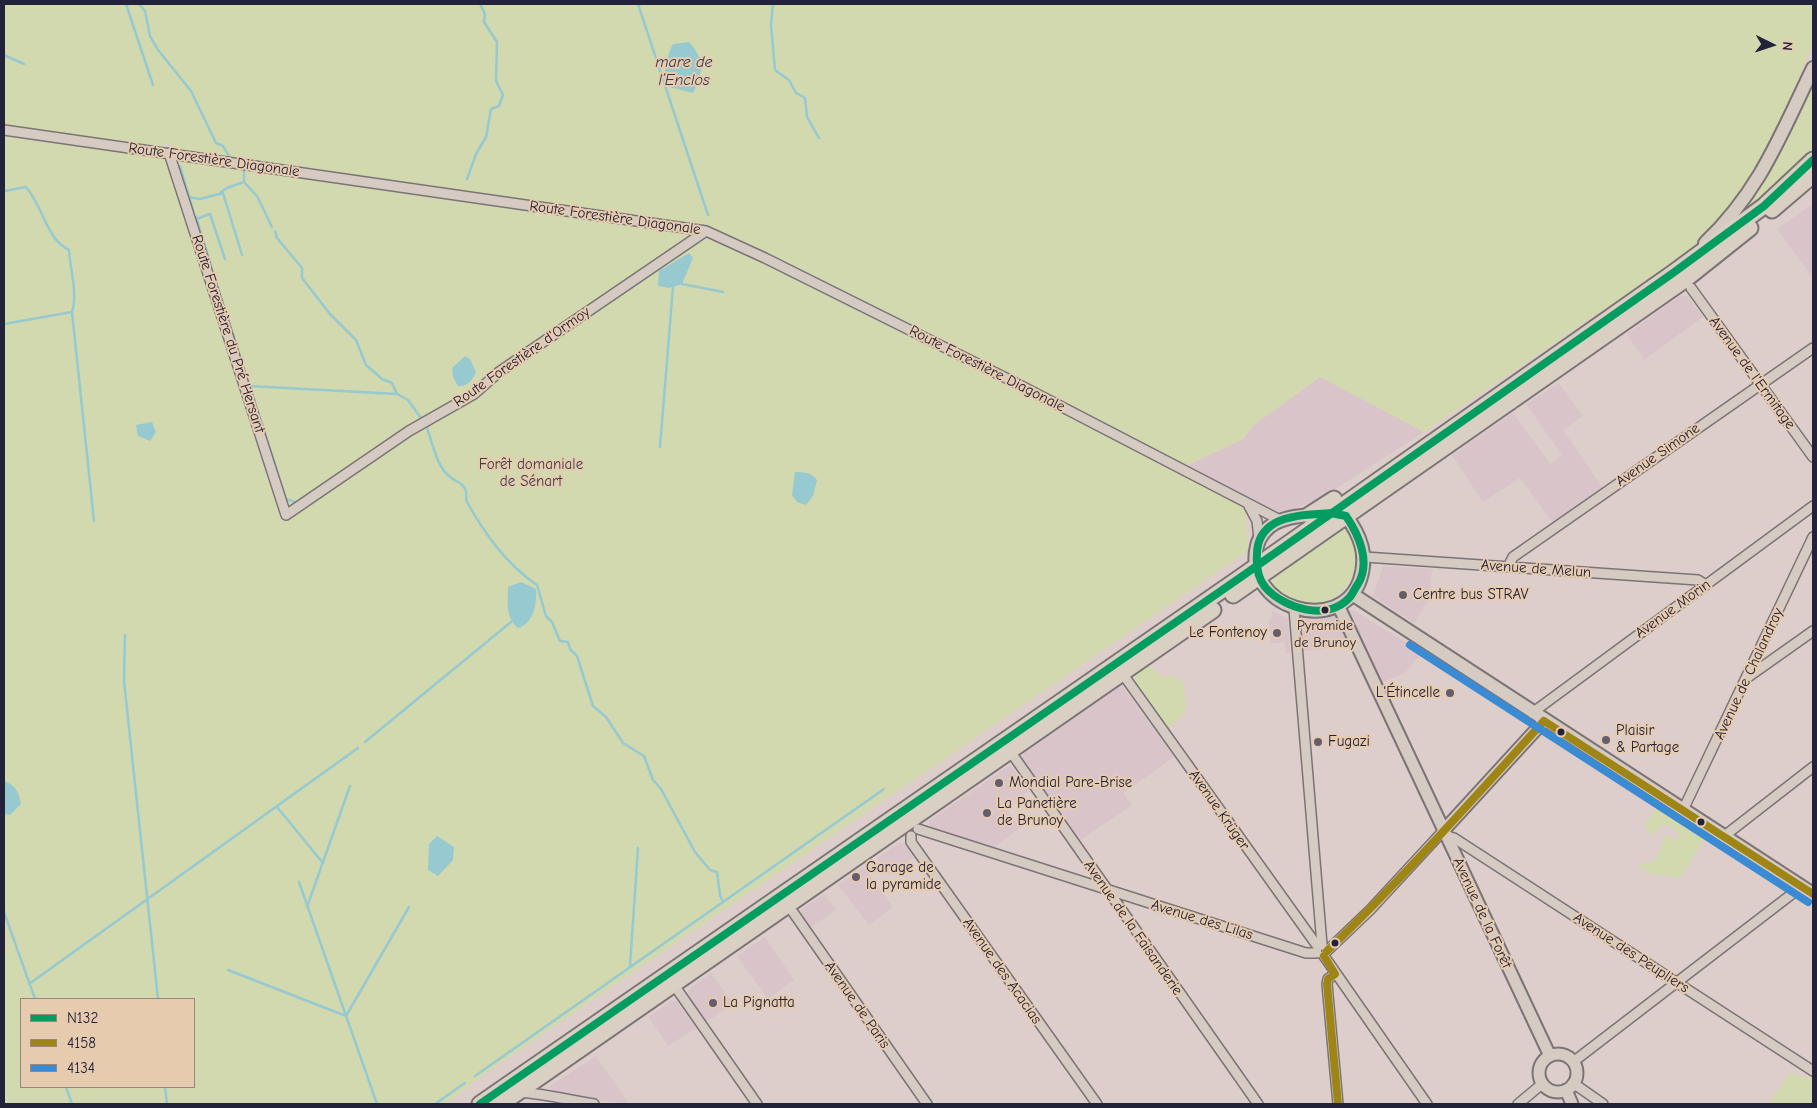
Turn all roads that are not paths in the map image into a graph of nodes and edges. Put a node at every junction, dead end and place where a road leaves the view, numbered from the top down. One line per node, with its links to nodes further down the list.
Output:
1 (1813, 68): 7 (main road)
2 (4, 130): 3 (street, Route Forestière Diagonale)
3 (169, 153): 6 (street, Route Forestière Diagonale); 16 (street, Route Forestière du Pré Hersant)
4 (1813, 160): 7 (main road)
5 (1811, 178): 18 (main road)
6 (706, 231): 13 (street, Route Forestière Diagonale); 16 (street, Route Forestière d'Ormoy)
7 (1673, 273): 12 (main road)
8 (1691, 288): 10 (street, Avenue de l'Ermitage)
9 (1813, 348): 10 (street, Avenue Simone)
10 (1760, 385): 11 (street, Avenue de l'Ermitage); 23 (street, Avenue Simone)
11 (1813, 458)
12 (1384, 476): 15 (main road); 17 (main road)
13 (1249, 506): 19 (street, Route Forestière Diagonale); 21 (street)
14 (1813, 507): 25 (street, Avenue Morin)
15 (1331, 512): 17 (main road); 18 (main road); 24 (main road)
16 (286, 515)
17 (1308, 515): 19 (main road)
18 (1346, 516): 22 (main road); 24 (main road)
19 (1282, 521): 21 (main road)
20 (1813, 537): 31 (street, Avenue de Chalandray)
21 (1259, 539): 24 (main road)
22 (1365, 557): 23 (street, Avenue de Melun); 26 (main road)
23 (1508, 567): 25 (street, Avenue de Melun)
24 (1258, 572): 28 (main road); 30 (main road); 51 (main road)
25 (1706, 585): 32 (street, Avenue Morin)
26 (1352, 594): 27 (main road); 32 (main road)
27 (1338, 605): 28 (main road); 39 (street, Avenue de la Forêt)
28 (1294, 609): 45 (street)
29 (1813, 631): 31 (street)
30 (1122, 673): 34 (main road); 45 (street, Avenue Krüger)
31 (1746, 679): 36 (street, Avenue de Chalandray)
32 (1532, 712): 33 (main road)
33 (1544, 721): 36 (main road); 39 (street)
34 (1010, 750): 37 (main road); 42 (street, Avenue de la Faisanderie)
35 (1813, 767): 40 (street)
36 (1683, 810): 40 (main road)
37 (918, 822): 38 (main road); 42 (street, Avenue des Lilas)
38 (904, 833): 44 (main road); 62 (street, Avenue des Acacias)
39 (1446, 833): 45 (street); 47 (street, Avenue des Peupliers); 49 (street, Avenue de la Forêt)
40 (1724, 837): 41 (main road)
41 (1801, 886): 43 (main road); 47 (street)
42 (1107, 891): 45 (street, Avenue des Lilas); 63 (street, Avenue de la Faisanderie)
43 (1813, 894)
44 (788, 905): 48 (main road); 61 (street, Avenue de Paris)
45 (1322, 951): 46 (street, Avenue Krüger)
46 (1335, 974): 64 (street); 65 (street, Avenue Krüger)
47 (1677, 983): 50 (street); 52 (street, Avenue des Peupliers)
48 (674, 985): 51 (main road); 60 (street)
49 (1550, 1056): 50 (street); 53 (street)
50 (1572, 1062): 54 (street)
51 (542, 1069): 55 (main road); 56 (street); 57 (main road)
52 (1813, 1071)
53 (1542, 1084): 54 (street); 66 (street)
54 (1570, 1087): 67 (street); 68 (street)
55 (520, 1092): 56 (street); 58 (main road)
56 (547, 1096): 59 (street)
57 (486, 1104)
58 (502, 1104)
59 (594, 1104)
60 (757, 1104)
61 (927, 1104)
62 (1097, 1104)
63 (1258, 1104)
64 (1338, 1104)
65 (1427, 1104)
66 (1518, 1104)
67 (1572, 1104)
68 (1603, 1104)

